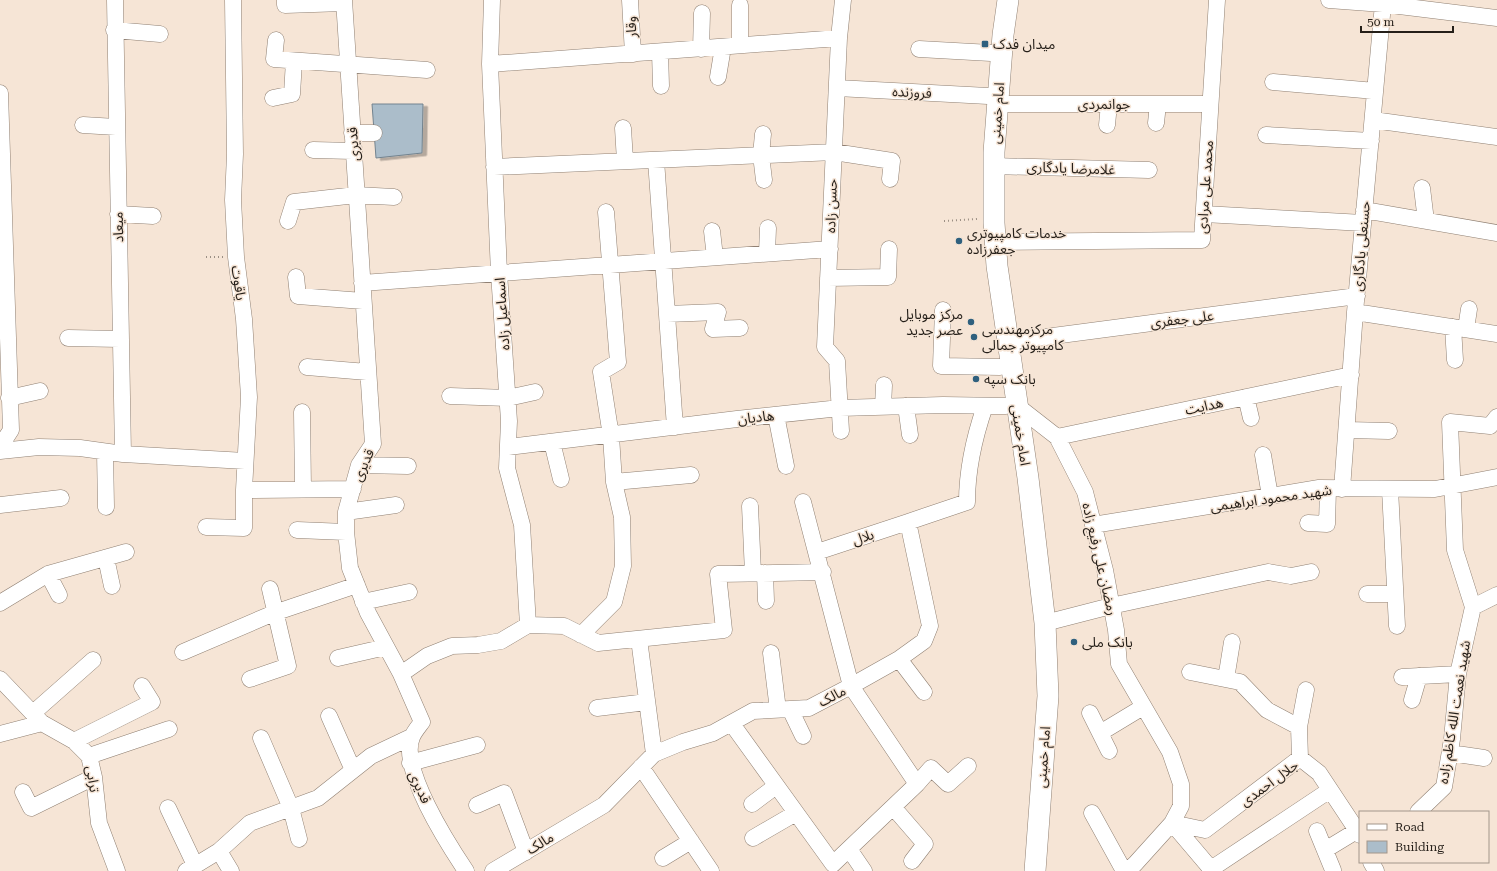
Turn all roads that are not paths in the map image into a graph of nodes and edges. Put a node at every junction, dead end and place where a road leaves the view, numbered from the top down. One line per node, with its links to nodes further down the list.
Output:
1 (115, 0): 16 (street, میعاد)
2 (233, 0): 137 (street, یاقوت)
3 (285, 0): 11 (street)
4 (492, 0): 28 (street, اسماعیل زاده)
5 (630, 0): 26 (street, وقار)
6 (843, 0): 18 (street, حسن زاده)
7 (991, 0): 25 (main road, امام خمینی)
8 (1008, 0): 38 (main road, امام خمینی)
9 (1217, 0): 41 (street, محمد علی مرادی)
10 (1328, 0): 12 (street)
11 (344, 1): 29 (street, قدیری)
12 (1383, 4): 15 (street); 35 (street, حسنعلی یادگاری)
13 (740, 5): 20 (street)
14 (702, 13): 22 (street)
15 (1497, 18)
16 (114, 30): 17 (street); 46 (street, میعاد)
17 (160, 34)
18 (839, 38): 20 (street); 34 (street, حسن زاده)
19 (276, 40): 27 (street)
20 (740, 45): 21 (street)
21 (723, 47): 22 (street); 31 (street)
22 (701, 48): 24 (street)
23 (919, 49): 25 (street)
24 (660, 52): 26 (street); 33 (street)
25 (991, 53): 38 (main road, امام خمینی)
26 (633, 54): 28 (street)
27 (294, 60): 29 (street); 37 (street)
28 (490, 64): 61 (street, اسماعیل زاده)
29 (348, 65): 30 (street); 48 (street, قدیری)
30 (427, 70)
31 (718, 77)
32 (1272, 82): 35 (street)
33 (661, 86)
34 (837, 88): 38 (street, فروزنده); 56 (street, حسن زاده)
35 (1375, 91): 42 (street, حسنعلی یادگاری)
36 (0, 93): 75 (street)
37 (273, 98)
38 (992, 100): 39 (street, جوانمردی); 60 (main road, امام خمینی); 104 (main road, امام خمینی)
39 (1109, 104): 40 (street, جوانمردی); 45 (street)
40 (1158, 104): 41 (street, جوانمردی); 43 (street)
41 (1210, 104): 70 (street, محمد علی مرادی)
42 (1373, 120): 52 (street); 53 (street, حسنعلی یادگاری)
43 (1156, 123)
44 (83, 125): 46 (street)
45 (1107, 125)
46 (116, 127): 69 (street, میعاد)
47 (623, 128): 59 (street)
48 (352, 133): 49 (street); 55 (street, قدیری)
49 (374, 133)
50 (763, 134): 57 (street)
51 (1266, 135): 53 (street)
52 (1497, 137)
53 (1371, 141): 72 (street, حسنعلی یادگاری)
54 (313, 150): 55 (street)
55 (354, 151): 66 (street, قدیری)
56 (834, 152): 57 (street); 63 (street); 80 (street, حسن زاده)
57 (761, 155): 58 (street); 64 (street)
58 (656, 160): 59 (street); 84 (street)
59 (625, 162): 61 (street)
60 (993, 166): 62 (street, غلامرضا یادگاری); 79 (main road, امام خمینی)
61 (494, 167): 86 (street, اسماعیل زاده)
62 (1150, 170)
63 (890, 179)
64 (764, 180)
65 (1422, 188): 74 (street)
66 (356, 195): 67 (street); 73 (street); 89 (street, قدیری)
67 (394, 197)
68 (606, 212): 85 (street)
69 (118, 214): 71 (street); 100 (street, میعاد)
70 (1204, 214): 72 (street); 79 (street, محمد علی مرادی)
71 (153, 216)
72 (1364, 217): 74 (street); 91 (street, حسنعلی یادگاری)
73 (288, 221)
74 (1426, 221): 78 (street)
75 (1, 226): 95 (street)
76 (768, 228): 82 (street)
77 (712, 230): 83 (street)
78 (1497, 233)
79 (995, 242): 101 (main road, امام خمینی)
80 (830, 249): 82 (street); 88 (street, حسن زاده)
81 (889, 249): 88 (street)
82 (767, 253): 83 (street)
83 (715, 257): 84 (street)
84 (663, 261): 85 (street); 94 (street)
85 (610, 264): 86 (street); 128 (street)
86 (499, 273): 89 (street); 113 (street, اسماعیل زاده)
87 (296, 277): 90 (street)
88 (828, 278): 118 (street, حسن زاده)
89 (362, 282): 90 (street, قدیری)
90 (363, 301): 105 (street, قدیری)
91 (1356, 304): 97 (street, علی جعفری); 101 (street, علی جعفری); 106 (street, حسنعلی یادگاری)
92 (1469, 309): 97 (street)
93 (943, 310): 104 (street)
94 (667, 314): 96 (street); 123 (street)
95 (3, 316): 112 (street)
96 (740, 328)
97 (1460, 328): 98 (street, علی جعفری); 102 (street)
98 (1497, 334)
99 (68, 338): 100 (street)
100 (120, 339): 135 (street, میعاد)
101 (1007, 342): 116 (main road, امام خمینی)
102 (1455, 360)
103 (308, 367): 105 (street)
104 (1000, 367): 116 (main road, امام خمینی)
105 (367, 372): 138 (street, قدیری)
106 (1351, 375): 111 (street, هدایت); 124 (street, حسنعلی یادگاری)
107 (884, 385): 117 (street)
108 (40, 391): 112 (street)
109 (535, 392): 113 (street)
110 (450, 396): 113 (street)
111 (1246, 397): 122 (street); 129 (street, هدایت)
112 (9, 398): 131 (street)
113 (508, 398): 132 (street, اسماعیل زاده)
114 (906, 406): 115 (street, هادیان); 117 (street, هادیان); 127 (street)
115 (985, 406): 116 (street, هادیان); 159 (street)
116 (1011, 406): 129 (street, رمضان علی رفیع زاده); 186 (main road, امام خمینی); 271 (main road, امام خمینی)
117 (883, 407): 118 (street, هادیان)
118 (840, 408): 120 (street, هادیان); 125 (street, حسن زاده)
119 (302, 412): 146 (street)
120 (776, 415): 123 (street, هادیان); 140 (street)
121 (1497, 417): 145 (street)
122 (1251, 418)
123 (675, 427): 128 (street, هادیان)
124 (1347, 430): 126 (street); 148 (street, حسنعلی یادگاری)
125 (841, 431)
126 (1389, 431)
127 (910, 435)
128 (611, 436): 130 (street, هادیان); 144 (street)
129 (1057, 437): 161 (street, رمضان علی رفیع زاده)
130 (552, 442): 132 (street, هادیان); 143 (street)
131 (0, 447)
132 (508, 447): 187 (street, اسماعیل زاده)
133 (0, 451): 134 (street)
134 (105, 452): 135 (street); 157 (street)
135 (123, 454): 137 (street)
136 (1263, 455): 151 (street)
137 (245, 461): 150 (street, یاقوت)
138 (359, 466): 139 (street); 147 (street, قدیری)
139 (408, 466)
140 (786, 466)
141 (691, 475): 144 (street)
142 (1497, 478): 145 (street, شهید محمود ابراهیمی)
143 (561, 479)
144 (614, 482): 189 (street)
145 (1453, 486): 149 (street, شهید محمود ابراهیمی); 184 (street)
146 (303, 489): 147 (street); 150 (street)
147 (353, 489): 158 (street, قدیری)
148 (1335, 489): 149 (street, شهید محمود ابراهیمی); 151 (street, شهید محمود ابراهیمی); 160 (street, حسنعلی یادگاری)
149 (1390, 489): 178 (street)
150 (244, 490): 162 (street, یاقوت)
151 (1270, 496): 161 (street, شهید محمود ابراهیمی)
152 (61, 498): 154 (street)
153 (803, 502): 166 (street)
154 (0, 505)
155 (396, 505): 158 (street)
156 (750, 506): 170 (street)
157 (106, 507)
158 (346, 512): 164 (street, قدیری)
159 (908, 522): 166 (street, بلال); 196 (street, مالک)
160 (1308, 523)
161 (1093, 525): 183 (street, رمضان علی رفیع زاده)
162 (206, 526)
163 (297, 530): 164 (street)
164 (346, 532): 172 (street, قدیری)
165 (126, 552): 167 (street)
166 (817, 552): 168 (street)
167 (106, 558): 171 (street); 173 (street)
168 (823, 572): 170 (street); 207 (street)
169 (1311, 572): 183 (street)
170 (759, 573): 180 (street); 190 (street)
171 (48, 574): 176 (street); 182 (street)
172 (357, 585): 181 (street, قدیری); 185 (street)
173 (112, 586)
174 (270, 588): 185 (street)
175 (409, 592): 181 (street)
176 (59, 594)
177 (1367, 594): 178 (street)
178 (1395, 594): 188 (street)
179 (1497, 595): 184 (street)
180 (766, 601)
181 (363, 602): 192 (street, قدیری)
182 (0, 603)
183 (1111, 606): 186 (street); 212 (street, رمضان علی رفیع زاده)
184 (1473, 607): 200 (street, شهید نعمت الله کاظم زاده)
185 (274, 613): 193 (street); 203 (street)
186 (1045, 623): 272 (main road, امام خمینی)
187 (528, 625): 189 (street); 199 (street)
188 (1397, 626)
189 (582, 635): 190 (street)
190 (639, 639): 211 (street)
191 (1232, 642): 205 (street)
192 (386, 647): 195 (street); 199 (street, قدیری)
193 (183, 652)
194 (771, 653): 214 (street)
195 (338, 658)
196 (899, 659): 207 (street, مالک); 209 (street)
197 (93, 660): 217 (street)
198 (1190, 672): 205 (street)
199 (401, 674): 224 (street, قدیری)
200 (1458, 674): 201 (street); 229 (street, شهید نعمت الله کاظم زاده)
201 (1419, 676): 202 (street); 210 (street)
202 (1402, 677)
203 (250, 678)
204 (0, 679): 217 (street, ترابی)
205 (1226, 679): 219 (street)
206 (142, 686): 226 (street)
207 (852, 686): 214 (street, مالک); 239 (street)
208 (1306, 690): 219 (street)
209 (924, 692)
210 (1412, 700)
211 (647, 702): 213 (street); 230 (street)
212 (1143, 707): 221 (street); 251 (street, رمضان علی رفیع زاده)
213 (597, 708)
214 (784, 709): 218 (street, مالک); 223 (street)
215 (1090, 713): 221 (street)
216 (329, 716): 237 (street)
217 (37, 718): 222 (street); 226 (street, ترابی)
218 (732, 724): 230 (street, مالک); 240 (street)
219 (1299, 727): 232 (street)
220 (169, 729): 231 (street)
221 (1100, 733): 228 (street)
222 (0, 734)
223 (802, 736)
224 (411, 737): 234 (street, قدیری); 237 (street)
225 (261, 738): 247 (street)
226 (74, 741): 231 (street, ترابی)
227 (477, 745): 234 (street)
228 (1109, 751)
229 (1450, 753): 233 (street); 248 (street, شهید نعمت الله کاظم زاده)
230 (654, 754): 236 (street, مالک)
231 (89, 756): 238 (street, ترابی)
232 (1300, 758): 241 (street, جلال احمدی); 251 (street, جلال احمدی)
233 (1484, 758)
234 (410, 763): 267 (street, قدیری)
235 (968, 766): 239 (street)
236 (641, 767): 256 (street); 260 (street, مالک)
237 (353, 770): 247 (street)
238 (94, 777): 242 (street); 265 (street, ترابی)
239 (917, 784): 245 (street)
240 (776, 786): 243 (street); 249 (street)
241 (1330, 790): 251 (street); 253 (street, جلال احمدی)
242 (22, 792)
243 (752, 804)
244 (477, 805): 260 (street)
245 (893, 807): 257 (street); 262 (street)
246 (168, 808): 263 (street)
247 (291, 808): 255 (street); 259 (street)
248 (1421, 811)
249 (796, 813): 254 (street); 257 (street)
250 (1092, 813): 273 (street)
251 (1172, 823): 273 (street, رمضان علی رفیع زاده)
252 (1317, 831): 258 (street)
253 (1359, 833): 258 (street)
254 (753, 838)
255 (299, 839)
256 (691, 841): 261 (street); 269 (street)
257 (849, 849): 270 (street)
258 (1325, 850): 264 (street)
259 (219, 851): 263 (street); 266 (street)
260 (526, 852): 268 (street, مالک)
261 (663, 858)
262 (912, 860)
263 (190, 868)
264 (1333, 870)
265 (117, 871)
266 (231, 871)
267 (466, 871)
268 (493, 871)
269 (711, 871)
270 (864, 871)
271 (1023, 871)
272 (1035, 871)
273 (1126, 871)

